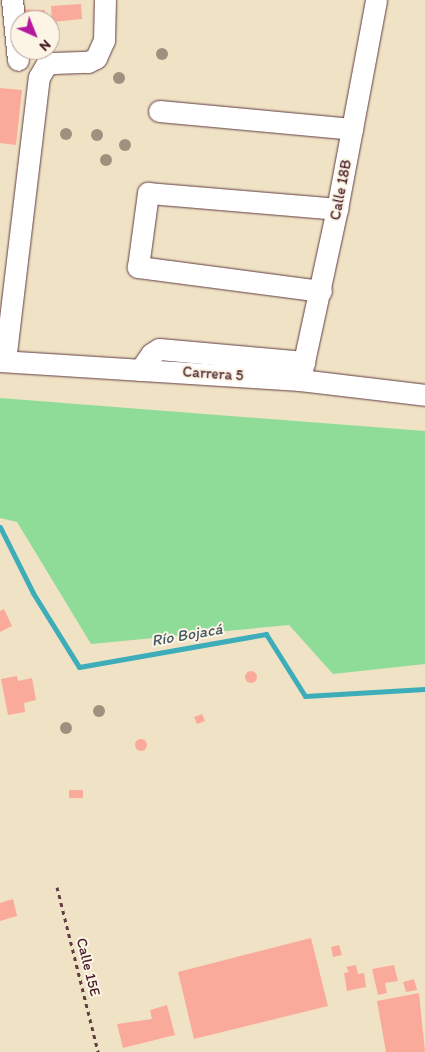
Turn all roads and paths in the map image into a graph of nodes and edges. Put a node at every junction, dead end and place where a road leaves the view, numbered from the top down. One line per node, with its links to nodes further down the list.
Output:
1 (105, 0): 7 (street)
2 (376, 0): 4 (street, Calle 18B)
3 (159, 111): 4 (street)
4 (352, 129): 5 (street, Calle 18B)
5 (337, 209): 6 (street, Calle 18B); 6 (street)
6 (320, 291): 8 (street, Calle 18B)
7 (3, 361): 8 (street)
8 (302, 371): 9 (street)
9 (425, 395)
10 (57, 887): 11 (path, Calle 15E)
11 (98, 1052)

